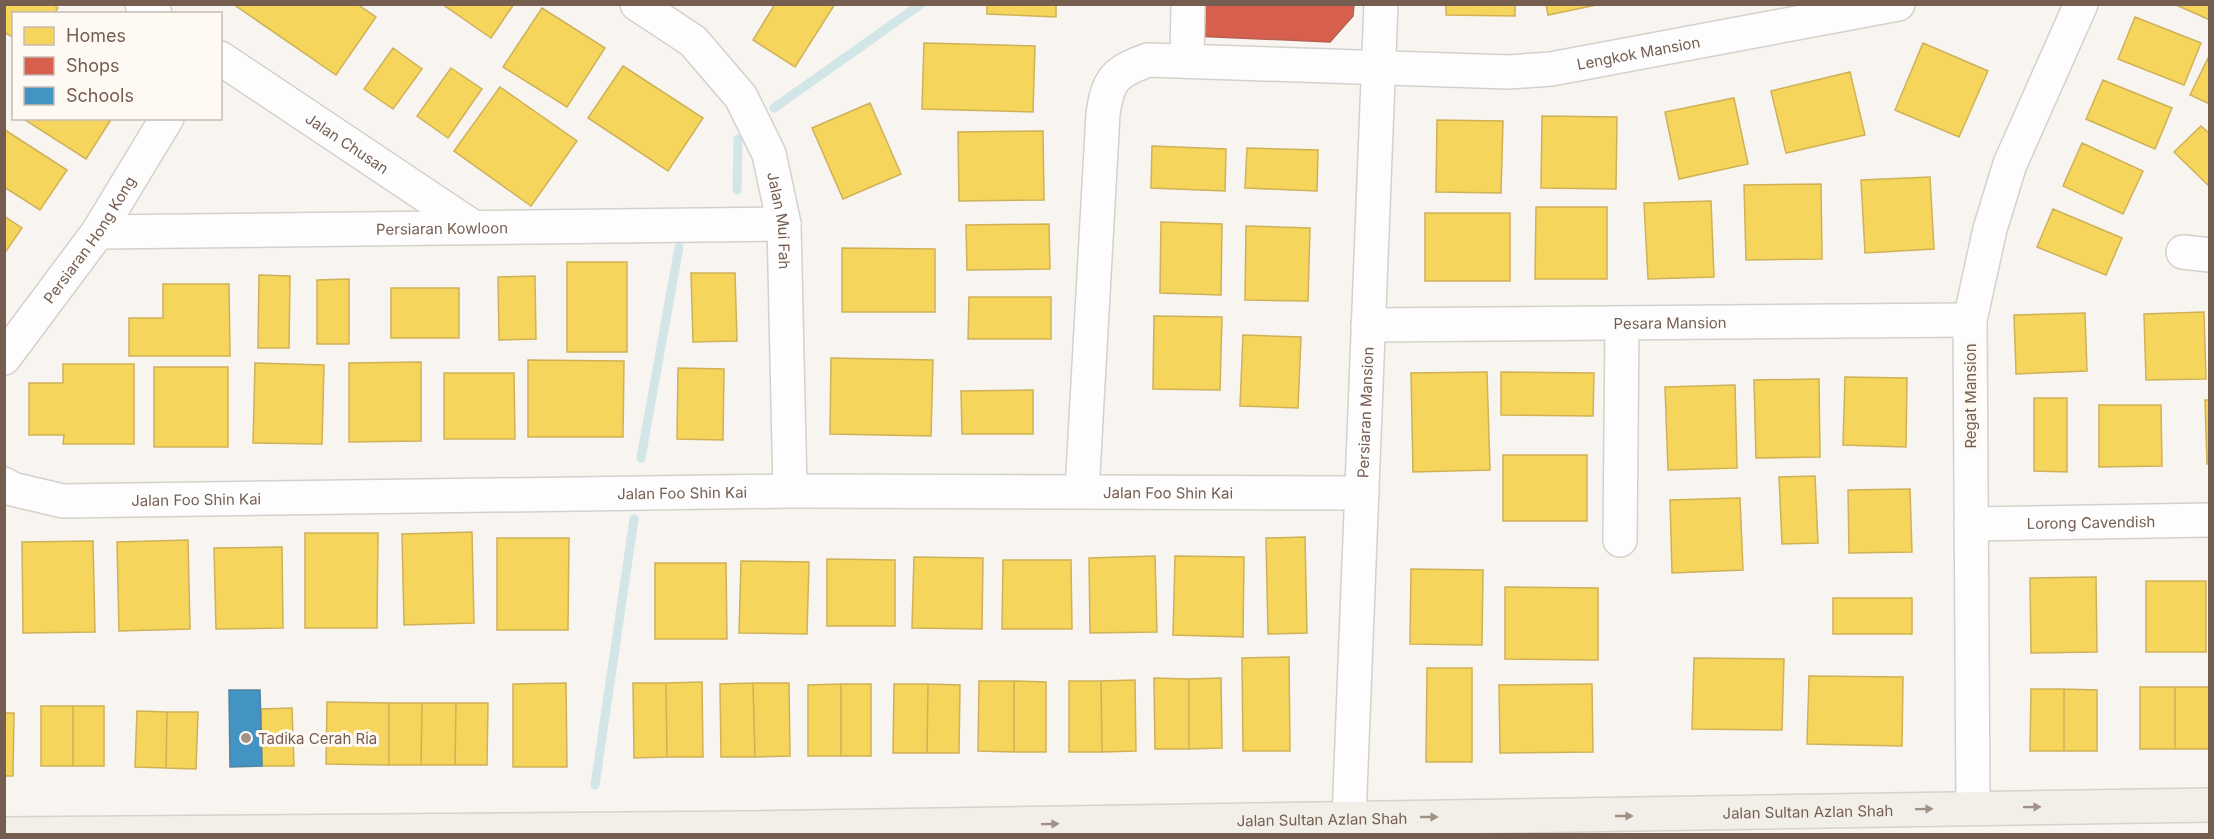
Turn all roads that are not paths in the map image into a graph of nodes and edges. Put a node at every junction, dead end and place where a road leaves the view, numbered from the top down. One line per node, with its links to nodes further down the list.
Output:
1 (636, 4): 10 (street, Jalan Mui Fah)
2 (1188, 4): 7 (street)
3 (1381, 4): 8 (street, Persiaran Mansion)
4 (1898, 4): 8 (street, Lengkok Mansion)
5 (2081, 4): 13 (street, Regat Mansion)
6 (222, 59): 11 (street, Jalan Chusan)
7 (1187, 61): 8 (street, Lengkok Mansion); 19 (street, Lengkok Mansion)
8 (1378, 66): 15 (street, Persiaran Mansion)
9 (166, 120): 12 (street, Persiaran Hong Kong)
10 (784, 224): 11 (street, Persiaran Kowloon); 18 (street, Jalan Mui Fah)
11 (473, 227): 12 (street, Persiaran Kowloon)
12 (98, 232): 16 (street, Persiaran Hong Kong)
13 (1970, 320): 14 (street, Pesara Mansion); 22 (street, Regat Mansion)
14 (1622, 323): 15 (street, Pesara Mansion); 23 (street)
15 (1368, 325): 20 (street, Persiaran Mansion)
16 (4, 358)
17 (4, 484): 18 (street, Jalan Foo Shin Kai)
18 (790, 491): 19 (street, Jalan Foo Shin Kai)
19 (1082, 491): 20 (street, Jalan Foo Shin Kai)
20 (1362, 493): 26 (street, Persiaran Mansion)
21 (2210, 520): 22 (street, Lorong Cavendish)
22 (1971, 524): 25 (street, Regat Mansion)
23 (1620, 540)
24 (2210, 805): 25 (main road, Jalan Sultan Azlan Shah, one-way to 24)
25 (1973, 808): 26 (main road, Jalan Sultan Azlan Shah, one-way to 25)
26 (1349, 818): 27 (main road, Jalan Sultan Azlan Shah, one-way to 26)
27 (750, 828): 28 (main road, Jalan Sultan Azlan Shah); 29 (main road)
28 (4, 834)
29 (820, 834)

